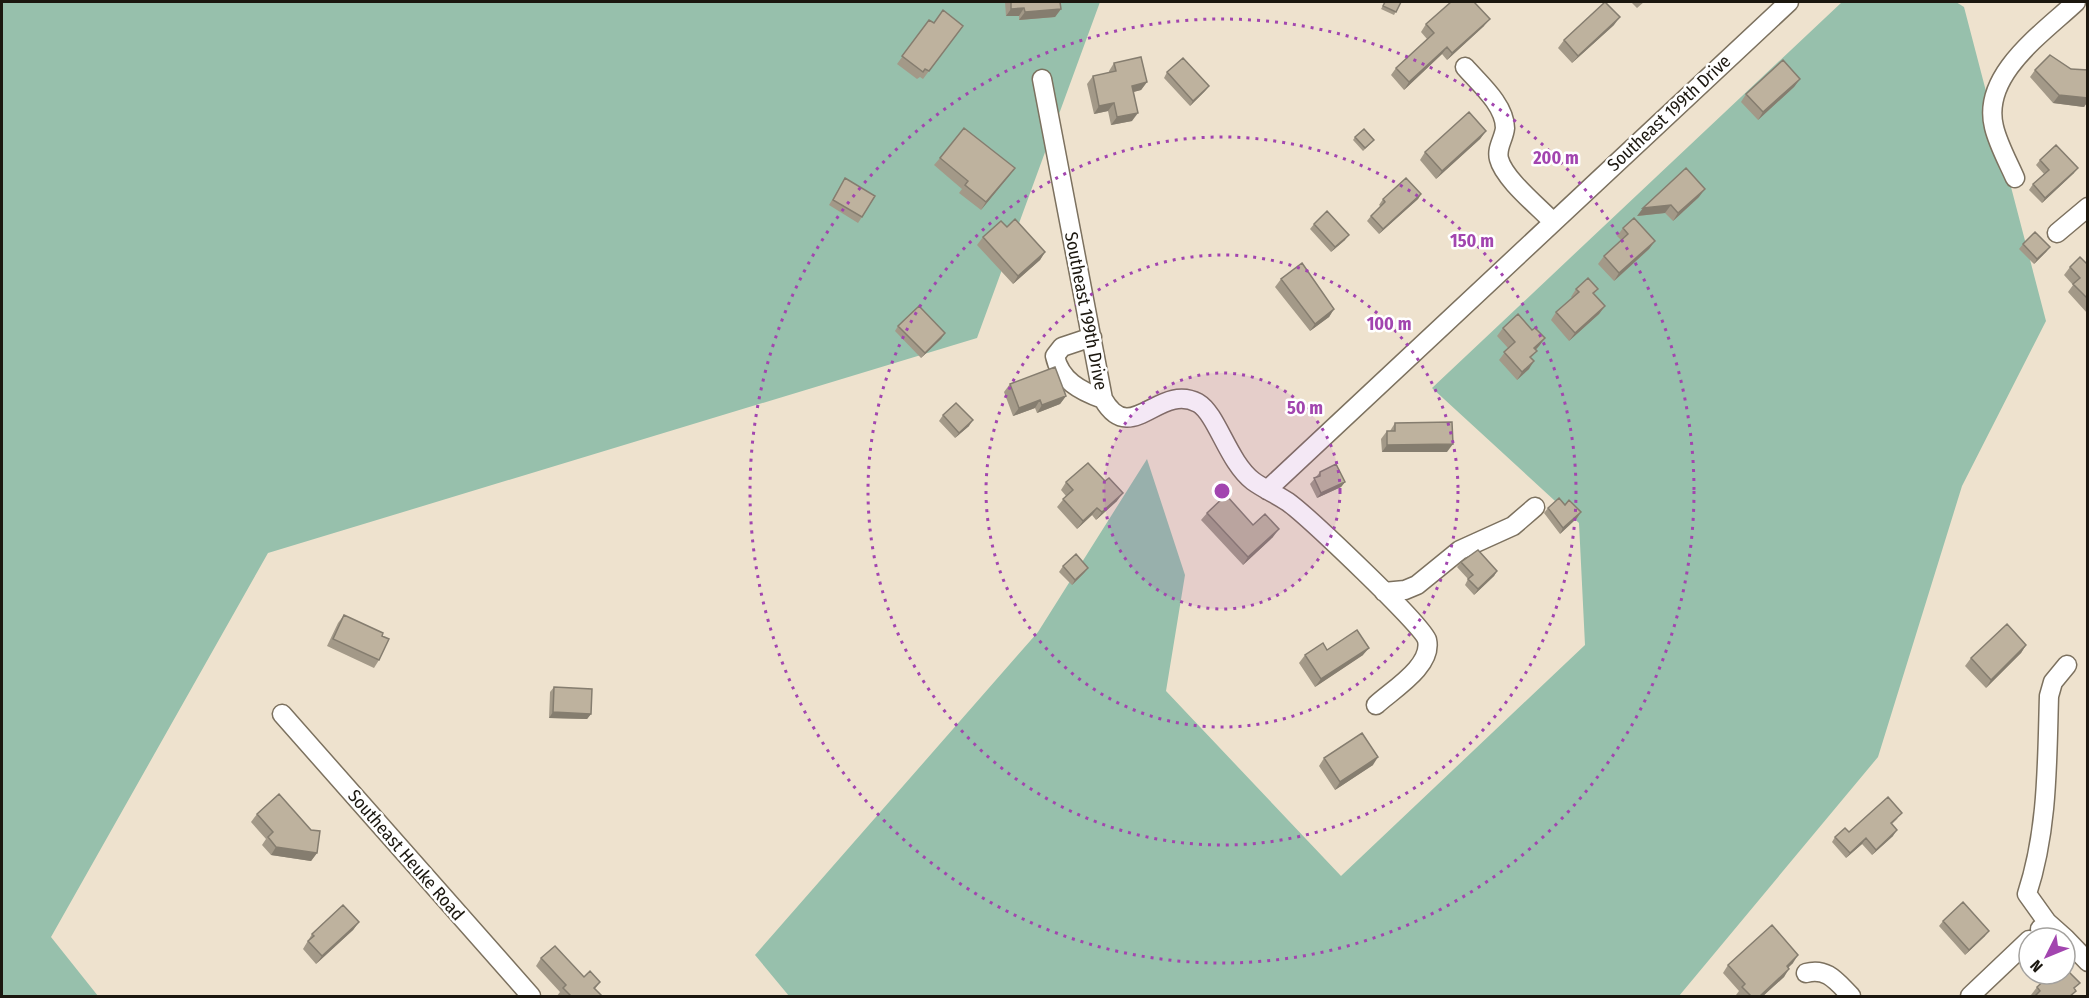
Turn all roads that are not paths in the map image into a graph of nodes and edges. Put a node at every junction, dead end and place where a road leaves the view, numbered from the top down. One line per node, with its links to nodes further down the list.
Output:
1 (1789, 2): 8 (street, Southeast 199th Drive)
2 (2077, 2): 3 (street); 6 (street)
3 (2088, 12)
4 (1465, 67): 8 (street)
5 (1042, 79): 10 (street, Southeast 199th Drive)
6 (2015, 178)
7 (2088, 207): 9 (street)
8 (1553, 222): 12 (street, Southeast 199th Drive)
9 (2057, 233)
10 (1092, 337): 11 (street, Southeast 199th Drive); 11 (street)
11 (1103, 399): 12 (street, Southeast 199th Drive)
12 (1267, 490): 14 (street)
13 (1535, 507): 14 (street)
14 (1384, 591): 16 (street)
15 (2067, 665): 18 (street)
16 (1376, 705)
17 (282, 714): 25 (street, Southeast Heuke Road)
18 (2047, 922): 19 (street); 20 (street)
19 (2043, 926)
20 (2052, 926)
21 (2017, 951): 27 (street)
22 (2077, 951): 23 (street)
23 (2088, 962)
24 (1806, 973): 26 (street)
25 (531, 996)
26 (1851, 996)
27 (1970, 996)

